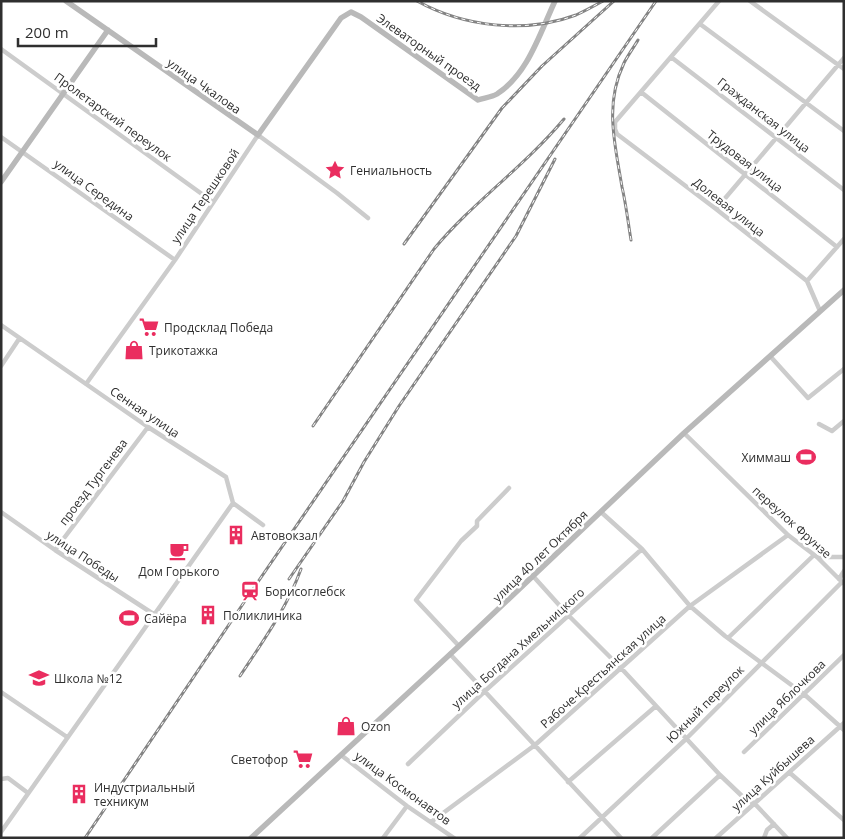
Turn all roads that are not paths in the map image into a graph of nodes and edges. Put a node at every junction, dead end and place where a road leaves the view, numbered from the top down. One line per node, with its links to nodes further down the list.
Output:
1 (66, 1): 7 (street, улица Чкалова)
2 (555, 1): 5 (street, Элеваторный проезд)
3 (719, 1): 6 (street)
4 (750, 1): 11 (street)
5 (341, 18): 17 (street, улица Терешковой)
6 (700, 24): 9 (street); 15 (street)
7 (108, 30): 14 (street); 17 (street, улица Чкалова)
8 (1, 49): 14 (street, Пролетарский переулок)
9 (672, 57): 13 (street); 19 (street, Гражданская улица)
10 (844, 58): 11 (street)
11 (838, 64): 12 (street); 15 (street)
12 (844, 69)
13 (641, 92): 21 (street, Трудовая улица); 25 (street, Долевая улица)
14 (64, 94): 20 (street); 24 (street, Пролетарский переулок)
15 (806, 103): 16 (street); 19 (street)
16 (844, 131)
17 (258, 135): 24 (street, улица Терешковой); 26 (street)
18 (1, 137): 20 (street, улица Середина)
19 (776, 137): 21 (street); 23 (street, Гражданская улица)
20 (23, 152): 22 (street); 29 (street, улица Середина)
21 (746, 174): 25 (street); 28 (street, Трудовая улица)
22 (1, 182)
23 (844, 190)
24 (213, 202): 29 (street, улица Терешковой)
25 (716, 210): 30 (street, Долевая улица)
26 (368, 218)
27 (844, 238): 28 (street)
28 (837, 247): 30 (street)
29 (175, 260): 38 (street, улица Терешковой)
30 (807, 281): 32 (street, Долевая улица)
31 (844, 290): 32 (street, улица 40 лет Октября)
32 (820, 311): 35 (street, улица 40 лет Октября)
33 (1, 325): 34 (street, Сенная улица)
34 (19, 339): 36 (street); 38 (street, Сенная улица)
35 (770, 356): 37 (street); 42 (street, улица 40 лет Октября)
36 (1, 366)
37 (844, 369)
38 (86, 384): 41 (street, Сенная улица)
39 (844, 421): 40 (street)
40 (818, 424)
41 (148, 427): 44 (street, Сенная улица); 50 (street, проезд Тургенева)
42 (684, 433): 46 (street, улица 40 лет Октября); 48 (street, переулок Фрунзе)
43 (509, 488): 60 (street)
44 (233, 504): 47 (street); 57 (street)
45 (1, 512): 50 (street, улица Победы)
46 (600, 512): 49 (street); 54 (street, улица 40 лет Октября)
47 (263, 525)
48 (788, 535): 51 (street, переулок Фрунзе); 56 (street, Рабоче-Крестьянская улица)
49 (642, 549): 56 (street); 58 (street, улица Богдана Хмельницкого)
50 (55, 550): 57 (street, улица Победы)
51 (815, 556): 52 (street); 55 (street, переулок Фрунзе); 59 (street)
52 (844, 557)
53 (844, 571): 55 (street, Южный переулок)
54 (533, 576): 58 (street); 60 (street, улица 40 лет Октября)
55 (842, 582): 63 (street, Южный переулок)
56 (690, 606): 59 (street); 64 (street, Рабоче-Крестьянская улица)
57 (155, 615): 70 (street)
58 (569, 616): 64 (street); 65 (street, улица Богдана Хмельницкого)
59 (728, 638): 63 (street)
60 (460, 646): 61 (street, улица 40 лет Октября)
61 (450, 654): 65 (street); 74 (street, улица 40 лет Октября)
62 (844, 655): 67 (street, улица Яблочкова)
63 (762, 662): 67 (street); 71 (street, Южный переулок)
64 (621, 668): 68 (street); 72 (street, Рабоче-Крестьянская улица)
65 (485, 691): 72 (street); 75 (street, улица Богдана Хмельницкого)
66 (1, 692): 70 (street)
67 (805, 694): 69 (street); 73 (street, улица Яблочкова)
68 (656, 706): 71 (street); 79 (street)
69 (843, 727): 76 (street, улица Куйбышева)
70 (67, 738): 80 (street)
71 (686, 739): 77 (street); 83 (street, Южный переулок)
72 (535, 745): 79 (street); 85 (street, Рабоче-Крестьянская улица)
73 (744, 752)
74 (341, 755): 82 (street, улица Космонавтов); 88 (street, улица 40 лет Октября)
75 (408, 764)
76 (790, 773): 81 (street, улица Куйбышева); 84 (street)
77 (720, 775): 81 (street); 93 (street)
78 (1, 779): 80 (street)
79 (568, 782): 83 (street)
80 (28, 793): 87 (street)
81 (754, 804): 86 (street); 94 (street, улица Куйбышева)
82 (407, 806): 85 (street, улица Космонавтов); 89 (street)
83 (601, 818): 91 (street, Южный переулок); 92 (street)
84 (844, 820)
85 (431, 822): 90 (street, улица Космонавтов)
86 (774, 824): 95 (street); 96 (street)
87 (1, 832)
88 (251, 838)
89 (383, 838)
90 (454, 838)
91 (580, 838)
92 (620, 838)
93 (652, 838)
94 (716, 838)
95 (764, 838)
96 (788, 838)

